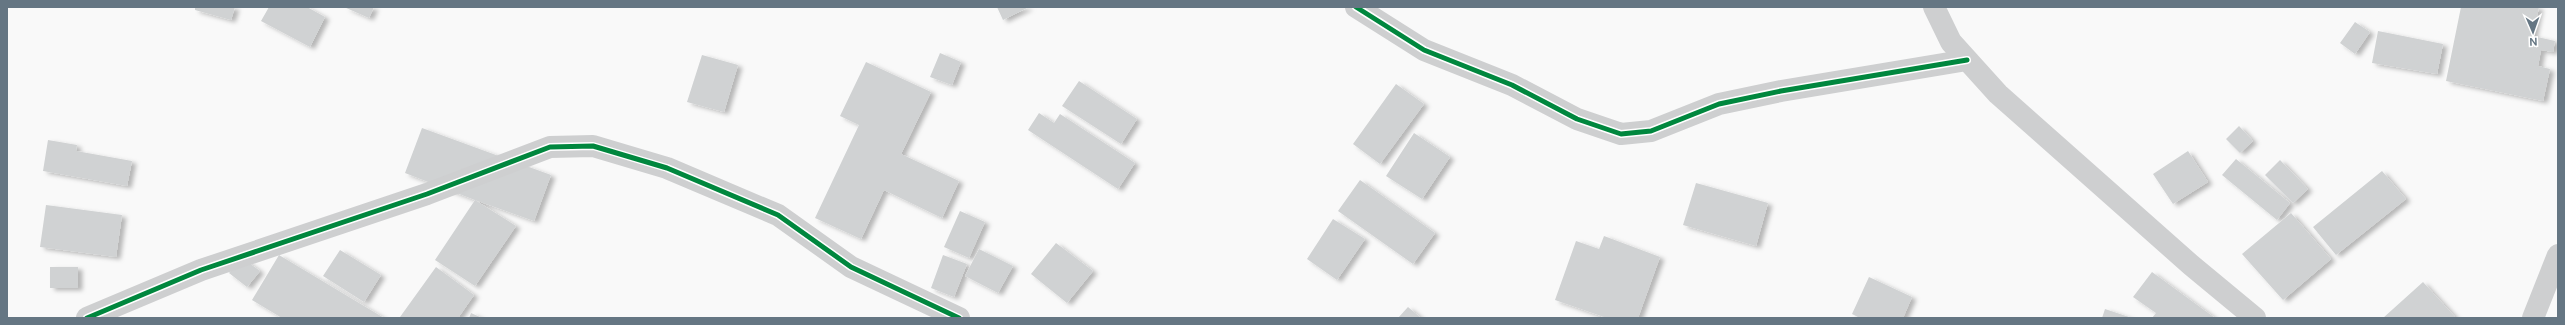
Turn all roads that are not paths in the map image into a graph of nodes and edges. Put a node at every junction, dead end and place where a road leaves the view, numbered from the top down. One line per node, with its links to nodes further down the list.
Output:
1 (1356, 7): 3 (street)
2 (1934, 7): 3 (street)
3 (1967, 60): 7 (street)
4 (2558, 255): 8 (street)
5 (87, 318): 6 (street)
6 (959, 318)
7 (2255, 318)
8 (2532, 318)

